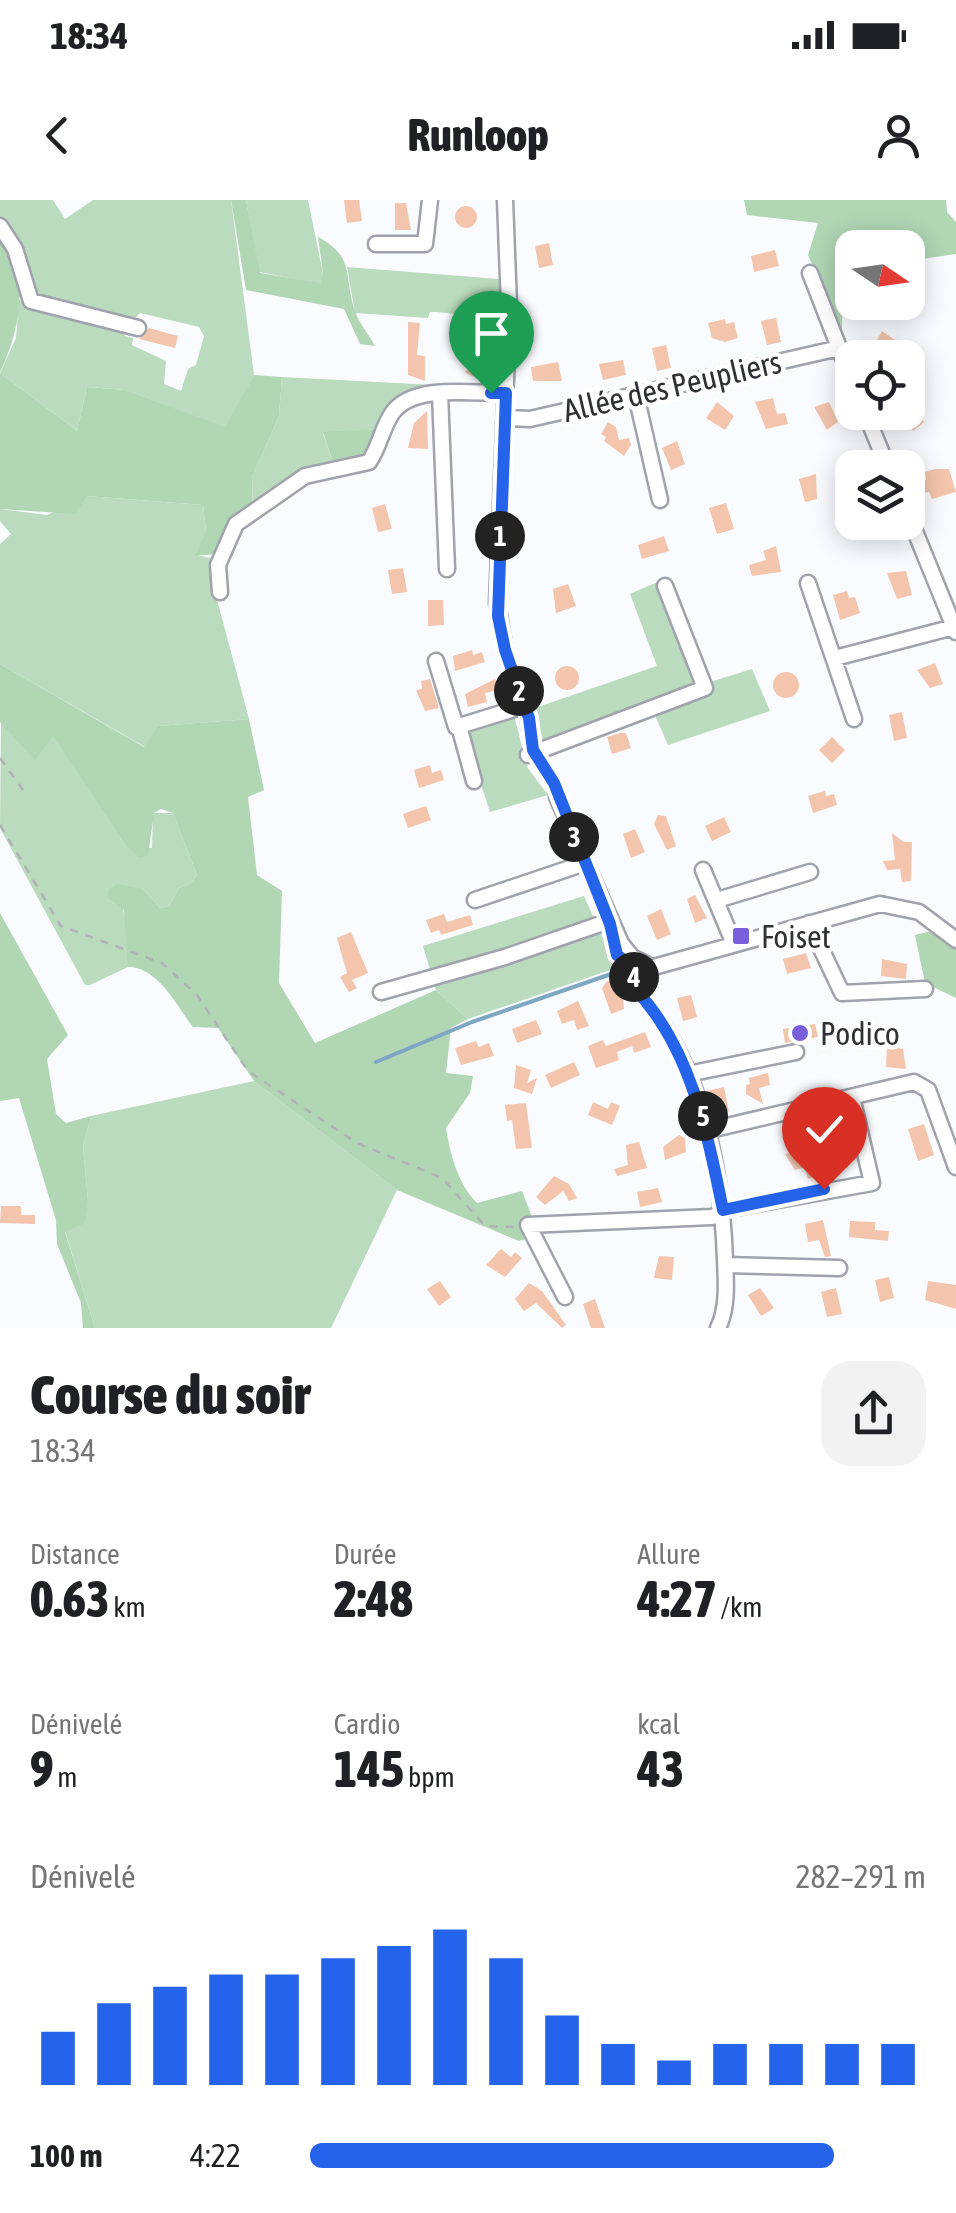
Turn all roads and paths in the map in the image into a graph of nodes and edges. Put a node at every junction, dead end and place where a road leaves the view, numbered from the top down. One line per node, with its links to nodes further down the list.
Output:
1 (430, 200): 4 (street)
2 (504, 200): 9 (street)
3 (0, 226): 6 (street)
4 (376, 244)
5 (810, 272): 7 (street)
6 (138, 328)
7 (835, 340)
8 (835, 349): 11 (street, Allée des Peupliers)
9 (506, 393): 10 (street); 12 (street)
10 (440, 394): 15 (street); 18 (street)
11 (636, 394): 12 (street, Allée des Peupliers); 13 (street)
12 (506, 418): 22 (street)
13 (660, 500)
14 (919, 540): 19 (street)
15 (447, 569)
16 (808, 583): 20 (street)
17 (665, 586): 25 (street)
18 (220, 592)
19 (955, 629): 20 (street)
20 (835, 658): 23 (street)
21 (436, 660): 24 (street)
22 (524, 706): 24 (street); 25 (street)
23 (854, 720)
24 (459, 726): 27 (street)
25 (531, 754): 30 (street)
26 (0, 758): 28 (path)
27 (474, 781)
28 (23, 790)
29 (0, 825): 48 (path)
30 (585, 863): 33 (street); 35 (street)
31 (703, 870): 34 (street)
32 (810, 872): 34 (street)
33 (476, 900)
34 (717, 900): 38 (street)
35 (609, 921): 39 (street); 41 (street)
36 (808, 923): 37 (street); 38 (street); 40 (street)
37 (956, 940)
38 (734, 944): 39 (street)
39 (637, 965): 43 (street)
40 (926, 989)
41 (381, 992)
42 (796, 1052): 43 (street)
43 (688, 1074): 45 (street)
44 (852, 1097): 45 (street); 46 (street); 47 (street)
45 (706, 1131): 47 (street)
46 (956, 1167)
47 (724, 1211): 48 (street); 49 (street)
48 (528, 1224): 51 (street)
49 (726, 1265): 50 (street); 52 (street)
50 (838, 1268)
51 (565, 1297)
52 (718, 1328)

